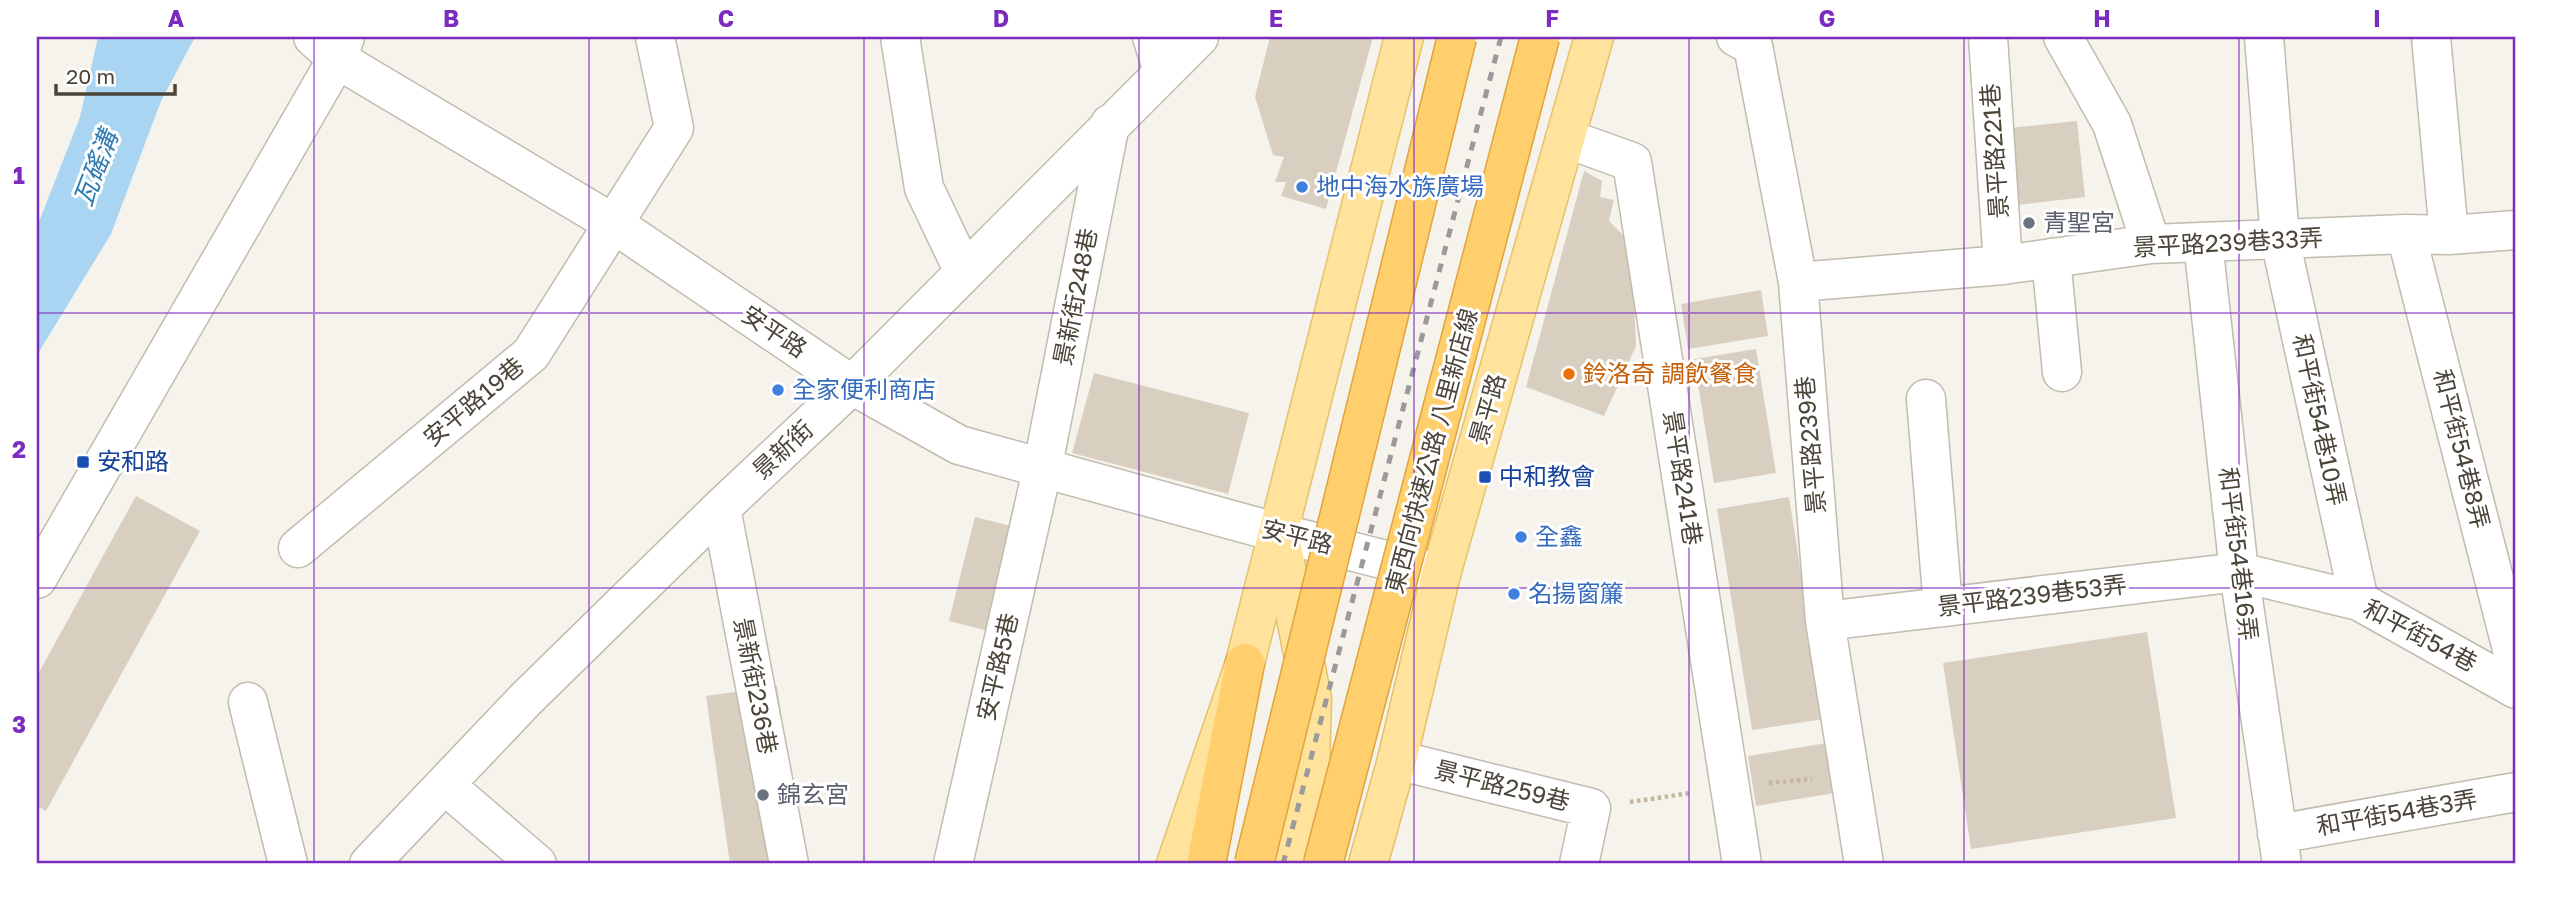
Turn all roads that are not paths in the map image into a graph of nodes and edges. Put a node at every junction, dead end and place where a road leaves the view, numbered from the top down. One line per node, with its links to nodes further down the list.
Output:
1 (655, 37): 17 (street, 安平路19巷)
2 (900, 37): 26 (street)
3 (1199, 37): 14 (street, 景新街)
4 (1404, 37): 33 (main road)
5 (1457, 37): 56 (highway, bridge)
6 (1540, 37): 58 (highway, 東西向快速公路 八里新店線, bridge)
7 (1594, 37): 16 (main road, 景平路)
8 (1736, 37): 27 (street, 景平路239巷)
9 (1987, 37): 25 (street, 景平路221巷)
10 (2063, 37): 23 (street)
11 (2264, 37): 21 (street, 和平街54巷10弄)
12 (2431, 37): 20 (street)
13 (332, 44): 17 (street, 安平路); 37 (street)
14 (1158, 54): 15 (street, 景新街)
15 (1110, 124): 26 (street, 景新街); 31 (street, 景新街248巷)
16 (1565, 138): 36 (main road, 景平路); 61 (street, 景平路241巷)
17 (614, 224): 29 (street, 安平路); 34 (street, 安平路19巷)
18 (2516, 230): 20 (street, 景平路239巷33弄)
19 (2406, 234): 20 (street, 景平路239巷33弄); 21 (street, 景平路239巷33弄); 42 (street, 和平街54巷8弄)
20 (2449, 235)
21 (2280, 239): 22 (street, 景平路239巷33弄); 38 (street, 和平街54巷10弄)
22 (2203, 242): 23 (street, 景平路239巷33弄); 35 (street, 和平街54巷16弄)
23 (2151, 244): 24 (street, 景平路239巷33弄)
24 (2051, 258): 25 (street, 景平路239巷33弄); 28 (street)
25 (2003, 265): 27 (street, 景平路239巷33弄)
26 (964, 272): 29 (street, 景新街)
27 (1798, 282): 40 (street, 景平路239巷)
28 (2062, 372)
29 (852, 385): 31 (street, 安平路); 32 (street, 景新街)
30 (1926, 399): 39 (street)
31 (1042, 470): 33 (street, 安平路); 53 (street, 安平路5巷)
32 (720, 508): 46 (street, 景新街); 52 (street, 景新街236巷)
33 (1279, 533): 36 (street, 安平路); 41 (main road); 57 (main road)
34 (299, 548)
35 (2239, 572): 38 (street, 和平街54巷); 39 (street, 景平路239巷53弄); 48 (street, 和平街54巷16弄)
36 (1441, 574): 45 (main road, 景平路)
37 (37, 579)
38 (2359, 601): 43 (street, 和平街54巷)
39 (1943, 607): 40 (street, 景平路239巷53弄)
40 (1825, 621): 62 (street, 景平路239巷)
41 (1245, 663): 54 (main road); 55 (highway)
42 (2516, 665)
43 (2516, 689)
44 (248, 702): 49 (street)
45 (1397, 760): 59 (main road, 景平路); 60 (street, 景平路259巷)
46 (445, 785): 50 (street, 景新街); 51 (street)
47 (2516, 792): 48 (street, 和平街54巷3弄)
48 (2279, 849)
49 (288, 864)
50 (369, 864)
51 (537, 864)
52 (789, 864)
53 (953, 864)
54 (1176, 864)
55 (1206, 864)
56 (1254, 864)
57 (1292, 864)
58 (1323, 864)
59 (1368, 864)
60 (1579, 864)
61 (1742, 864)
62 (1864, 864)

